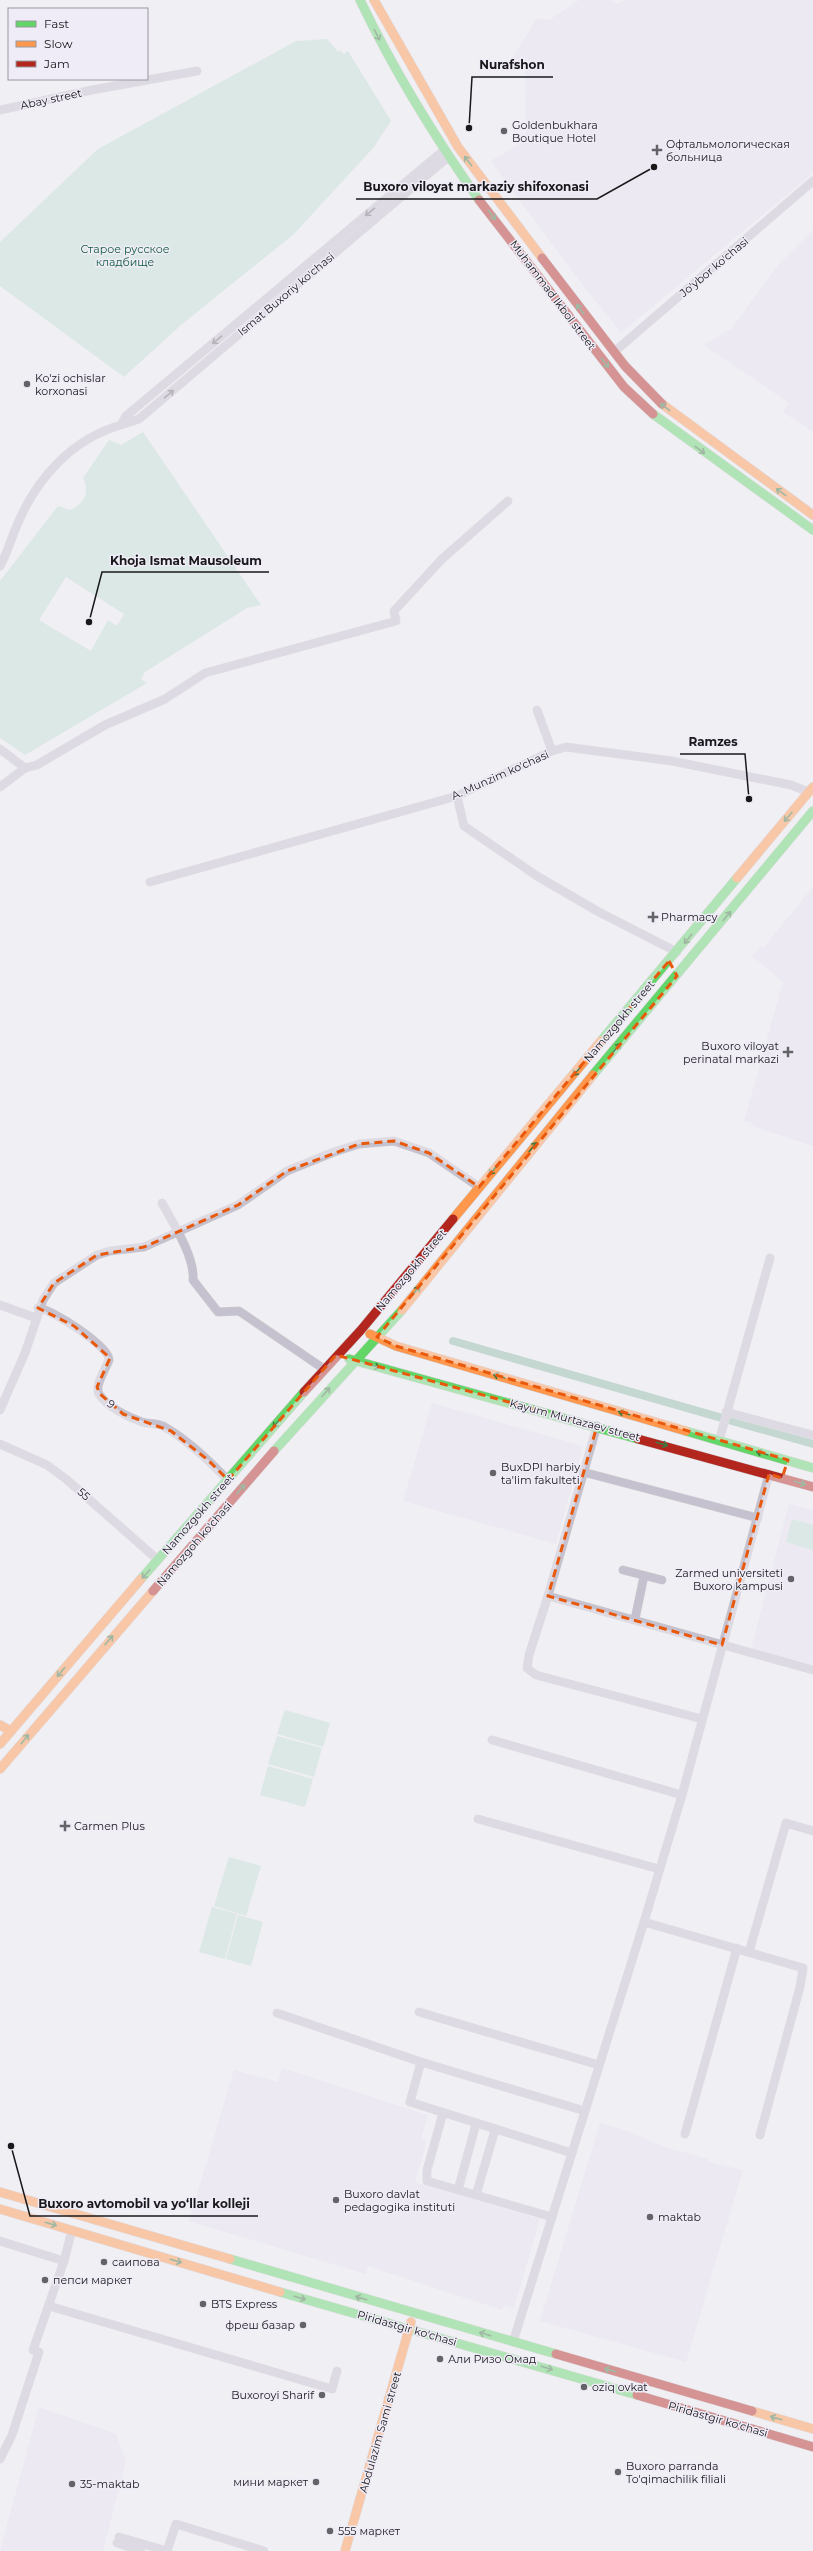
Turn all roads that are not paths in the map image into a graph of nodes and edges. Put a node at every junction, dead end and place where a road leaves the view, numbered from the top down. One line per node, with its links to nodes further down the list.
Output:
1 (375, 0): 10 (main road, Muhammad Ikbol street, one-way to 1)
2 (360, 1): 7 (main road, Muhammad Ikbol street, one-way to 7)
3 (197, 71): 5 (street, Abay street)
4 (147, 80): 6 (street, Abay street)
5 (148, 80)
6 (0, 110)
7 (443, 151): 8 (main road, Muhammad Ikbol street); 11 (street, Ismat Buxoriy ko'chasi, one-way to 11)
8 (449, 160): 11 (street, Ismat Buxoriy ko'chasi, one-way to 8); 14 (main road, Muhammad Ikbol street, one-way to 14)
9 (813, 181): 10 (street, Jo'ybor ko'chasi)
10 (614, 352): 13 (main road, Muhammad Ikbol street, one-way to 10)
11 (120, 425): 15 (street, Ismat Buxoriy ko'chasi)
12 (508, 501): 19 (street)
13 (813, 515)
14 (813, 530)
15 (0, 566)
16 (537, 710): 18 (street)
17 (0, 749): 19 (street)
18 (552, 751): 21 (street, A. Munzim ko'chasi); 22 (street, A. Munzim ko'chasi)
19 (25, 768): 20 (street)
20 (0, 787)
21 (811, 790): 25 (main road, Namozgokh street, one-way to 25)
22 (457, 796): 24 (street, A. Munzim ko'chasi); 25 (street)
23 (813, 811): 27 (main road, one-way to 23)
24 (150, 882)
25 (677, 952): 26 (main road, Namozgokh street)
26 (669, 961): 27 (main road); 28 (main road, Namozgokh street, one-way to 28)
27 (677, 976): 36 (main road, Namozgoh ko'chasi, one-way to 27)
28 (479, 1187): 30 (street); 35 (main road, Namozgokh street)
29 (162, 1203): 30 (street)
30 (178, 1233): 33 (street); 39 (street)
31 (770, 1258): 41 (street)
32 (0, 1305): 34 (street)
33 (38, 1308): 34 (street); 51 (street, 9)
34 (36, 1318): 40 (street)
35 (361, 1330): 36 (main road, Kayum Murtazaev street); 37 (main road, Namozgokh street)
36 (377, 1337): 38 (main road, Namozgoh ko'chasi); 44 (main road, Kayum Murtazaev street, one-way to 36)
37 (336, 1355): 38 (main road, Kayum Murtazaev street); 39 (main road, Namozgokh street)
38 (354, 1361): 42 (main road, Kayum Murtazaev street, one-way to 42); 67 (main road, Namozgoh ko'chasi, one-way to 38)
39 (324, 1369): 51 (main road, Namozgokh street, one-way to 51)
40 (2, 1408)
41 (725, 1417): 43 (street); 44 (street)
42 (598, 1426): 48 (street); 49 (main road, Kayum Murtazaev street, one-way to 49)
43 (812, 1435)
44 (719, 1441): 46 (main road, Kayum Murtazaev street, one-way to 44)
45 (0, 1444): 54 (street, 55)
46 (788, 1460): 47 (main road, Kayum Murtazaev street); 50 (main road)
47 (813, 1468)
48 (583, 1472): 53 (street); 58 (street)
49 (769, 1474): 50 (main road, Kayum Murtazaev street); 53 (street)
50 (782, 1478): 52 (main road, Kayum Murtazaev street, one-way to 52)
51 (228, 1480): 54 (main road, Namozgokh street)
52 (813, 1487)
53 (758, 1518): 60 (street)
54 (158, 1560): 64 (main road, Namozgokh street, one-way to 64)
55 (623, 1570): 56 (street)
56 (644, 1576): 57 (street); 59 (street)
57 (662, 1580)
58 (548, 1596): 59 (street); 62 (street)
59 (635, 1619): 60 (street)
60 (722, 1645): 61 (street); 62 (street)
61 (813, 1670)
62 (702, 1719): 68 (street)
63 (0, 1725): 64 (main road)
64 (11, 1731): 66 (main road, Namozgokh street)
65 (492, 1740): 68 (street)
66 (0, 1744)
67 (0, 1769)
68 (682, 1795): 71 (street)
69 (478, 1819): 71 (street)
70 (813, 1831): 74 (street)
71 (659, 1869): 72 (street)
72 (644, 1922): 73 (street); 78 (street)
73 (737, 1948): 74 (street); 83 (street)
74 (749, 1952): 84 (street)
75 (419, 2012): 78 (street)
76 (277, 2013): 77 (street)
77 (421, 2062): 79 (street); 80 (street)
78 (599, 2065): 79 (street)
79 (584, 2111): 85 (street)
80 (443, 2113): 81 (street); 86 (street)
81 (476, 2124): 82 (street); 86 (street)
82 (495, 2130): 85 (street); 88 (street)
83 (685, 2134)
84 (760, 2134)
85 (572, 2153): 90 (street)
86 (458, 2190): 88 (street)
87 (0, 2192): 95 (main road, Piridastgir ko'chasi, one-way to 87)
88 (476, 2195): 90 (street)
89 (0, 2210): 91 (main road, Piridastgir ko'chasi, one-way to 91)
90 (552, 2217): 97 (street)
91 (72, 2230): 93 (street); 96 (main road, Piridastgir ko'chasi, one-way to 96)
92 (0, 2241): 93 (street)
93 (64, 2261): 94 (street)
94 (49, 2306): 98 (street); 101 (street)
95 (414, 2314): 96 (main road, Abdulazim Sami street); 97 (main road, Piridastgir ko'chasi, one-way to 95)
96 (409, 2329): 100 (main road, Piridastgir ko'chasi, one-way to 100); 105 (main road, Abdulazim Sami street)
97 (513, 2342): 99 (main road, Piridastgir ko'chasi, one-way to 97)
98 (337, 2371)
99 (813, 2429)
100 (813, 2447)
101 (0, 2460)
102 (141, 2551): 103 (street)
103 (167, 2551): 104 (street)
104 (264, 2551)
105 (345, 2551)

